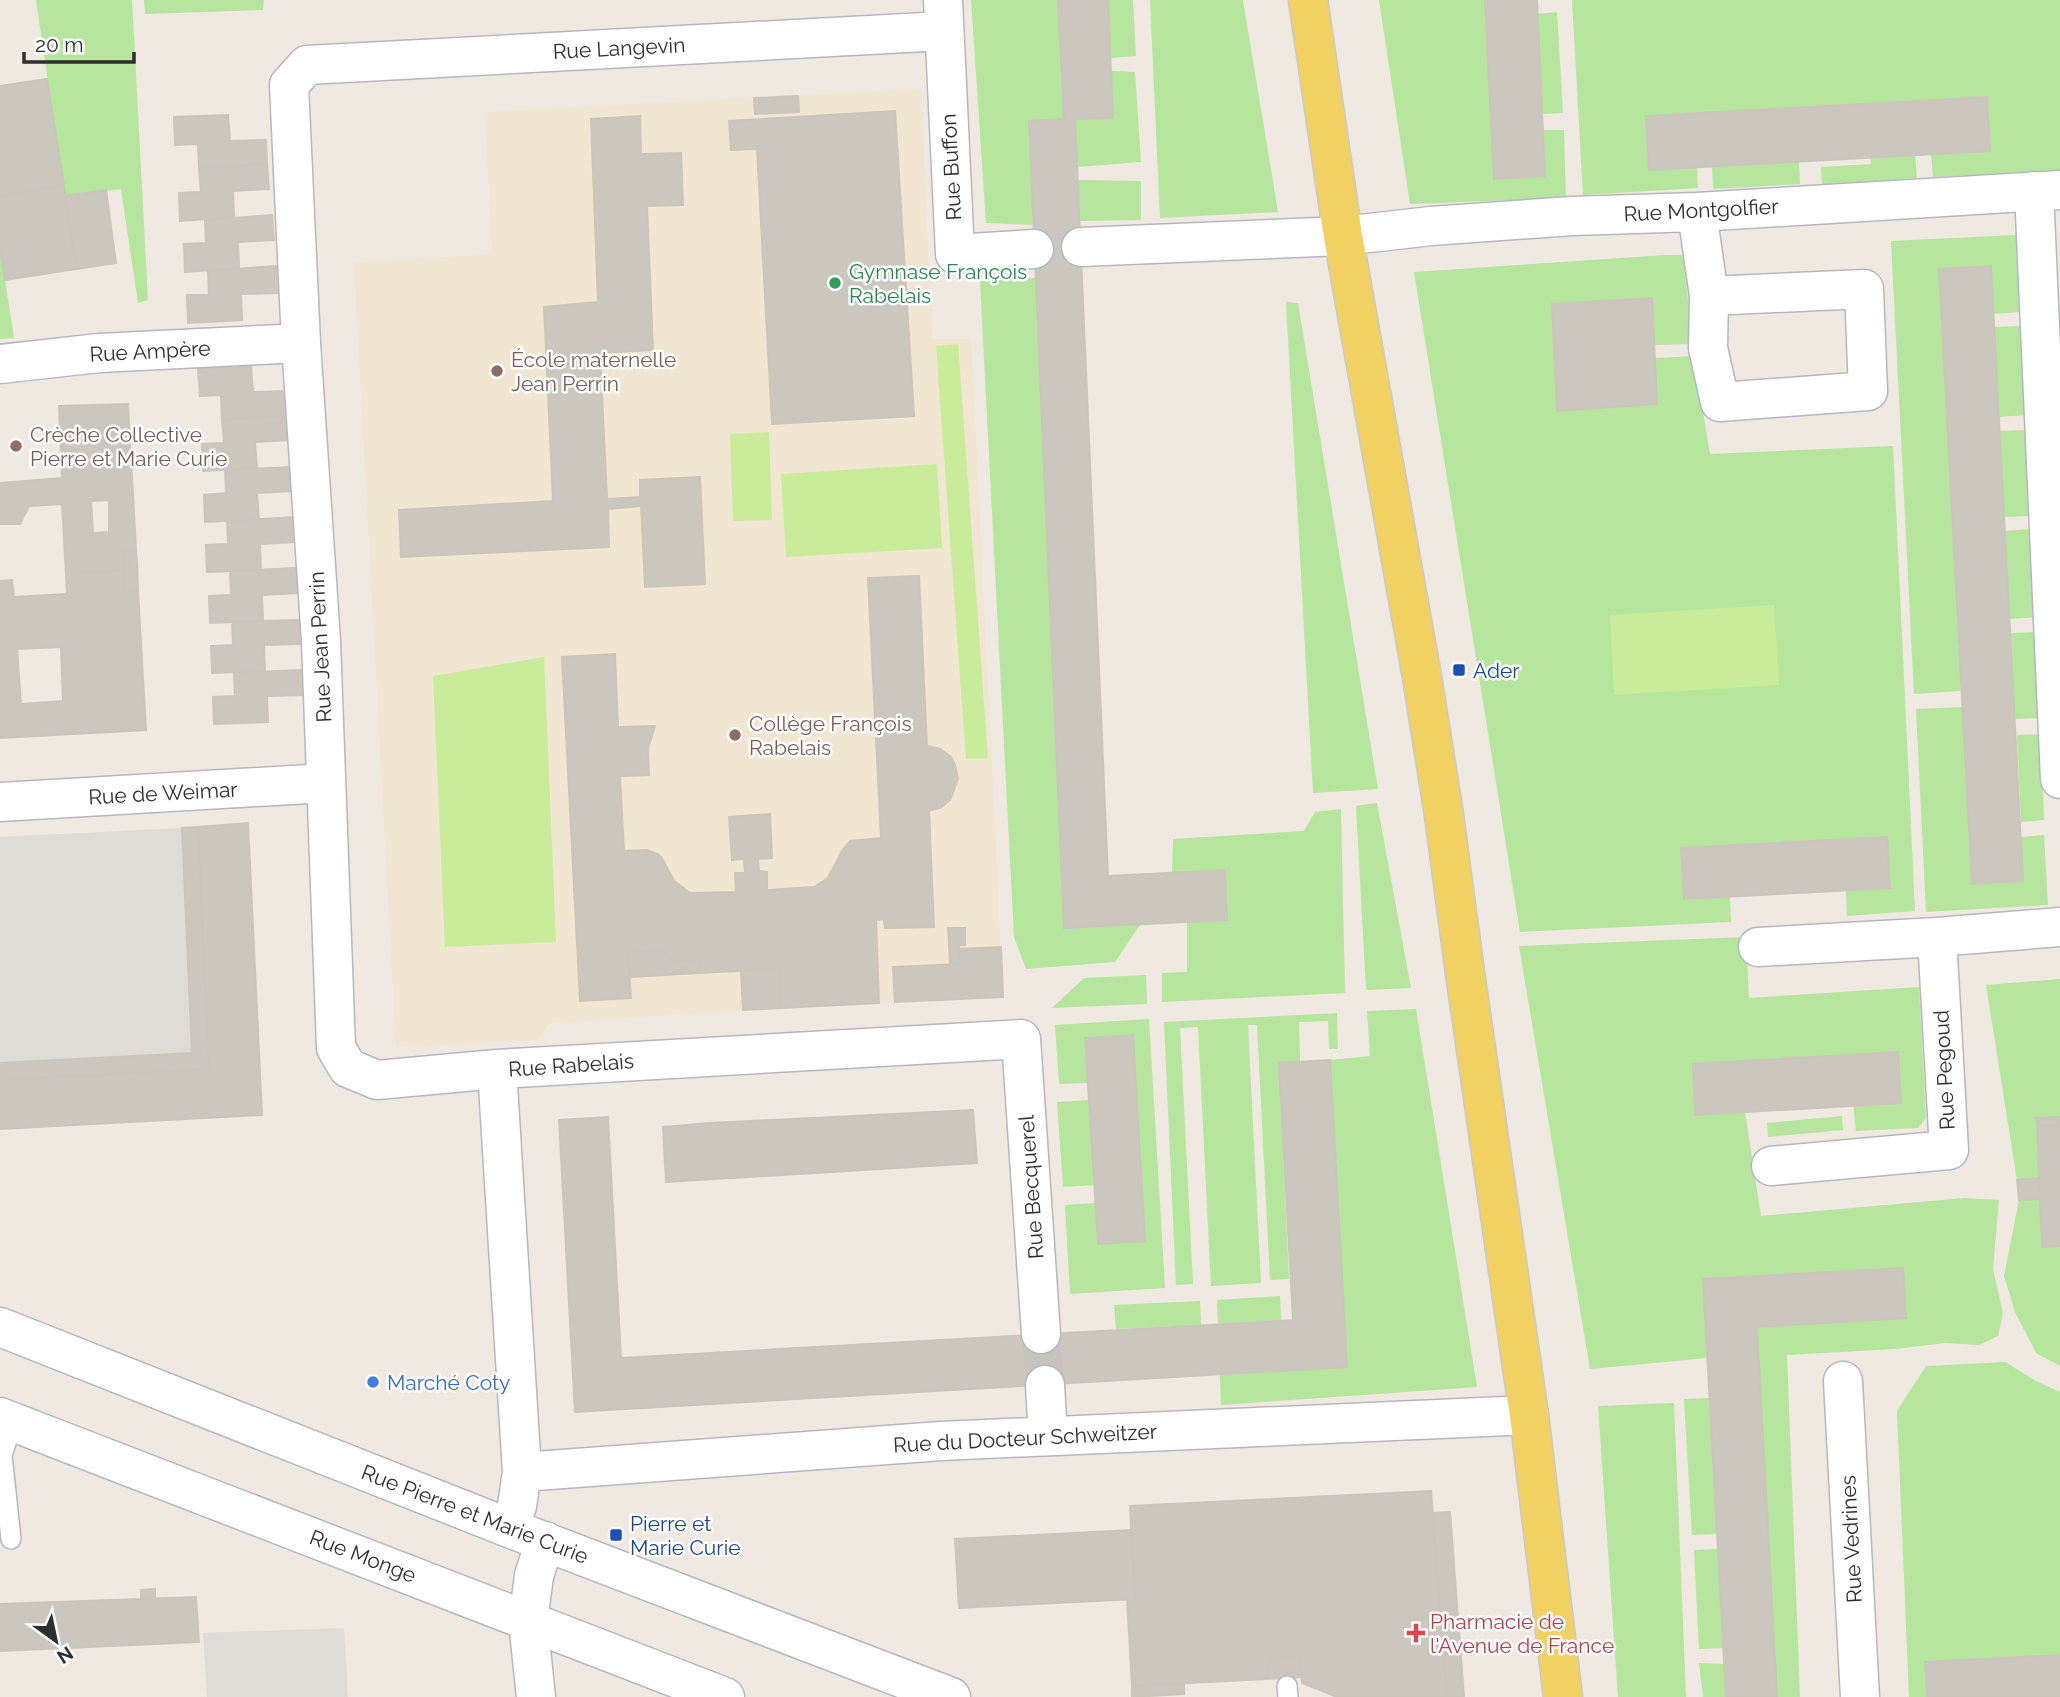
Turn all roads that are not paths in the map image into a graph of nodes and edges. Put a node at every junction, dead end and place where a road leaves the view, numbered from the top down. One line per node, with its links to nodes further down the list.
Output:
1 (1308, 0): 6 (main road)
2 (944, 16): 3 (street, Rue Langevin); 8 (street, Rue Buffon)
3 (299, 75): 10 (street, Rue Jean Perrin)
4 (2047, 190): 5 (street, Rue Montgolfier); 12 (street)
5 (1697, 212): 6 (street, Rue Montgolfier); 9 (street)
6 (1343, 236): 7 (street); 26 (main road)
7 (1081, 247)
8 (1034, 249)
9 (1709, 296): 9 (street)
10 (301, 343): 11 (street, Rue Ampère); 14 (street, Rue Jean Perrin)
11 (0, 364)
12 (2053, 473): 13 (street)
13 (2060, 779)
14 (326, 783): 15 (street, Rue de Weimar); 20 (street, Rue Jean Perrin)
15 (0, 802)
16 (2060, 927): 17 (street)
17 (1937, 937): 18 (street); 21 (street, Rue Pegoud)
18 (1758, 947)
19 (1021, 1039): 20 (street, Rue Rabelais); 23 (street, Rue Becquerel)
20 (497, 1069): 29 (street, Rue Rabelais)
21 (1770, 1166)
22 (0, 1327): 30 (street, Rue Pierre et Marie Curie)
23 (1041, 1334)
24 (1843, 1381): 38 (street, Rue Vedrines)
25 (1045, 1385): 28 (street)
26 (1529, 1415): 28 (street, Rue du Docteur Schweitzer); 37 (main road)
27 (6, 1419): 31 (lane); 33 (street, Rue Monge)
28 (1048, 1436): 29 (street, Rue du Docteur Schweitzer)
29 (522, 1472): 30 (street, Rue Rabelais)
30 (509, 1528): 32 (street, Rue Pierre et Marie Curie)
31 (11, 1539)
32 (545, 1541): 33 (street); 36 (street, Rue Pierre et Marie Curie)
33 (528, 1621): 34 (street); 35 (street, Rue Monge)
34 (536, 1697)
35 (725, 1697)
36 (951, 1697)
37 (1563, 1697)
38 (1860, 1697)

